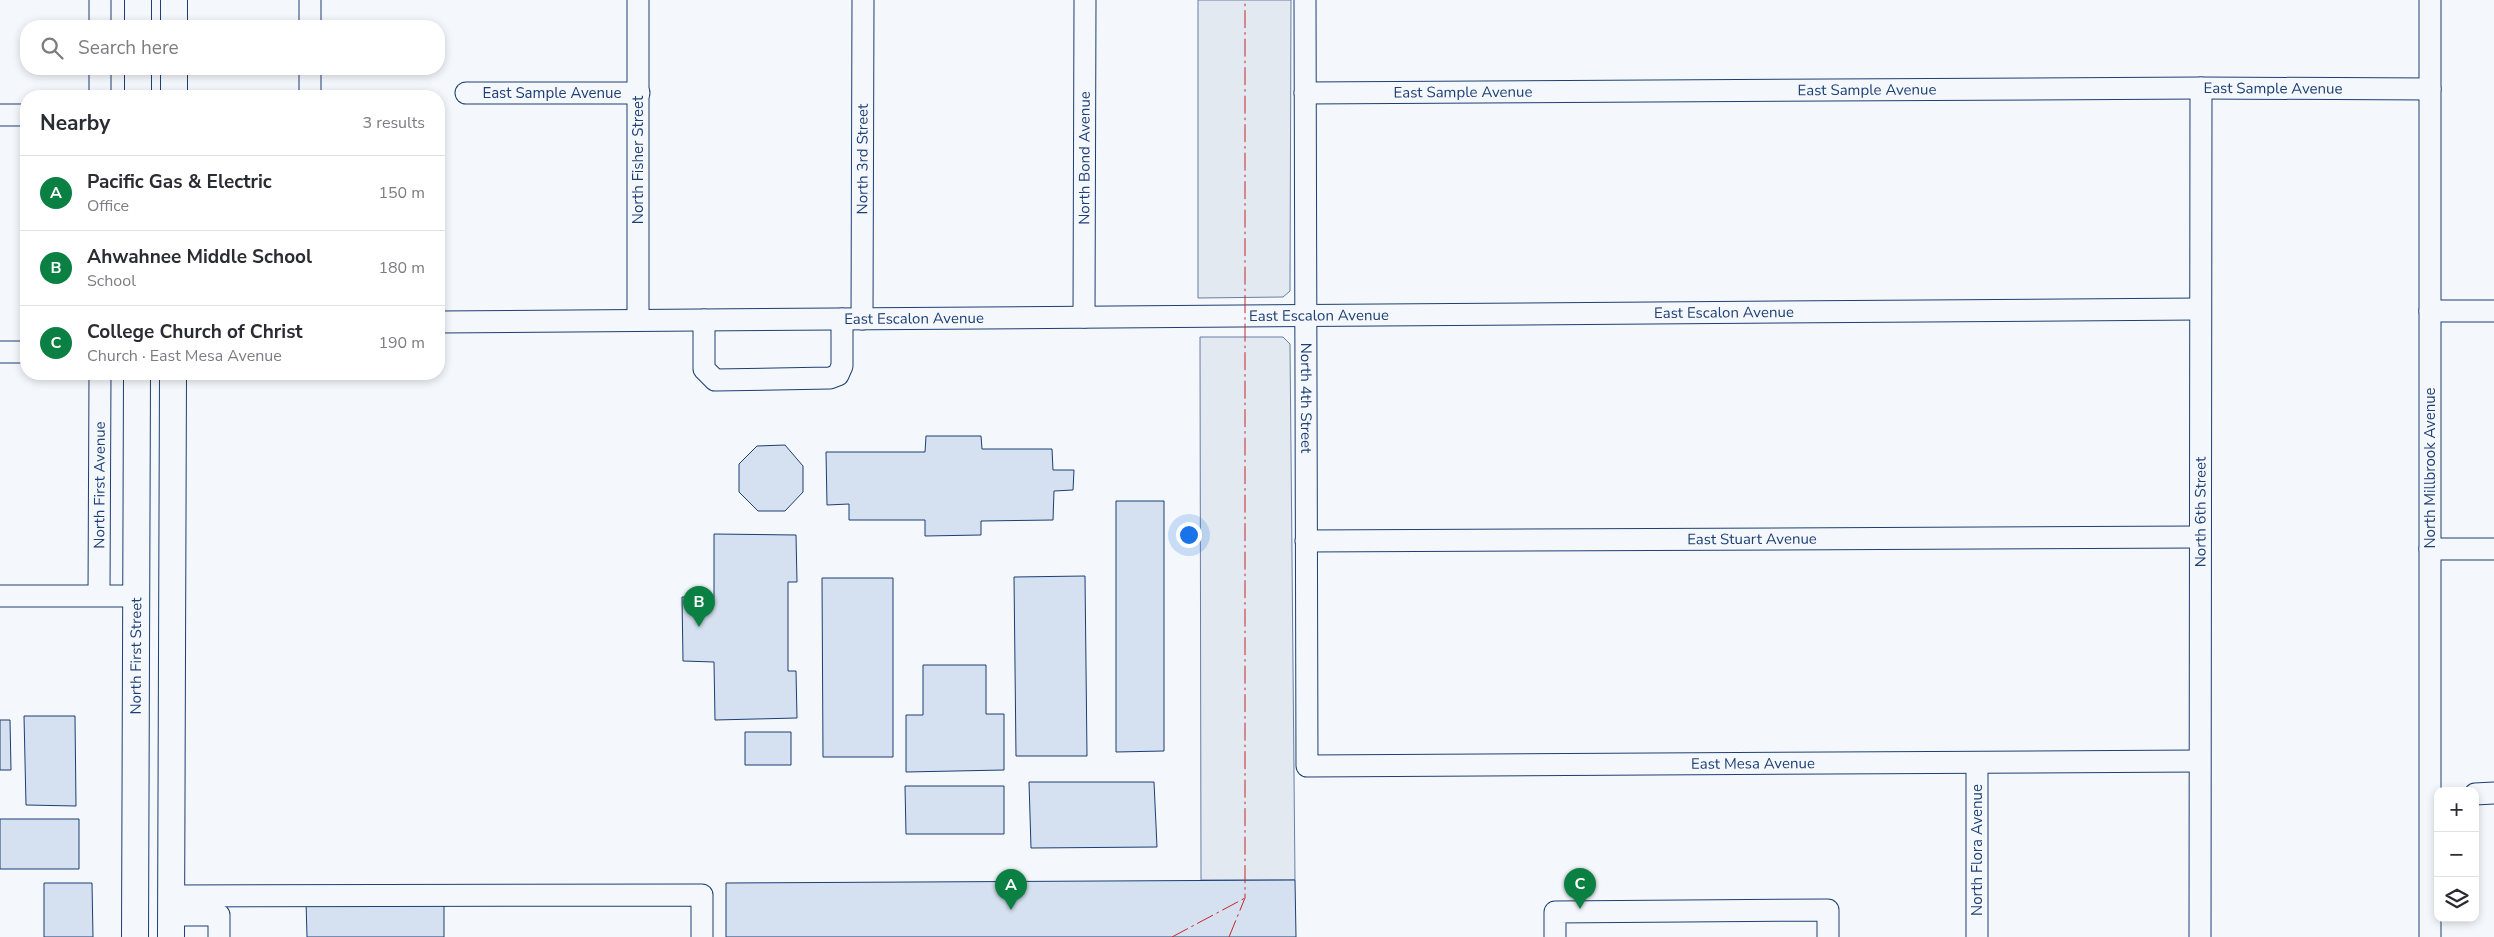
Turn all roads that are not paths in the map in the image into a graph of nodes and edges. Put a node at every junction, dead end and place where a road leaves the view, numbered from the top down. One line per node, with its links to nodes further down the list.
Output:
1 (100, 0): 10 (street)
2 (138, 0): 11 (main road)
3 (174, 0): 12 (main road)
4 (310, 0): 13 (street)
5 (638, 0): 25 (street, North Fisher Street)
6 (863, 0): 34 (street, North 3rd Street)
7 (1085, 0): 33 (street, North Bond Avenue)
8 (1304, 0): 26 (street, North 4th Street)
9 (2430, 0): 19 (street, North Millbrook Avenue)
10 (100, 20)
11 (138, 20)
12 (174, 20)
13 (310, 20)
14 (100, 75): 20 (street)
15 (138, 75): 21 (main road)
16 (174, 75): 22 (main road)
17 (310, 75): 23 (street)
18 (2201, 88): 19 (street, East Sample Avenue); 26 (street, East Sample Avenue); 29 (street, North 6th Street)
19 (2430, 89): 30 (street, North Millbrook Avenue)
20 (100, 90)
21 (138, 90)
22 (174, 90)
23 (310, 90)
24 (466, 93): 25 (street, East Sample Avenue)
25 (639, 93): 35 (street, North Fisher Street)
26 (1304, 93): 32 (street, North 4th Street)
27 (0, 115): 28 (street)
28 (20, 115)
29 (2199, 309): 32 (street, East Escalon Avenue); 43 (street, North 6th Street)
30 (2430, 311): 31 (street); 45 (street, North Millbrook Avenue)
31 (2494, 311)
32 (1305, 316): 33 (street, East Escalon Avenue); 44 (street, North 4th Street)
33 (1084, 317): 34 (street, East Escalon Avenue)
34 (852, 319): 36 (street, East Escalon Avenue); 36 (street, North 3rd Street)
35 (638, 320): 36 (street, East Escalon Avenue); 37 (street, East Escalon Avenue)
36 (704, 320)
37 (445, 322)
38 (0, 352): 39 (street)
39 (20, 352)
40 (100, 380): 47 (street, North First Avenue)
41 (137, 380): 49 (main road, North First Street)
42 (173, 380): 57 (main road)
43 (2199, 537): 44 (street, East Stuart Avenue); 50 (street, North 6th Street)
44 (1306, 541): 52 (street, North 4th Street)
45 (2430, 549): 46 (street); 54 (street, North Millbrook Avenue)
46 (2494, 549)
47 (99, 595): 48 (street); 49 (street)
48 (0, 596)
49 (136, 596): 56 (main road, North First Street)
50 (2199, 761): 51 (street, East Mesa Avenue); 65 (street, North 6th Street)
51 (1977, 763): 52 (street, East Mesa Avenue); 64 (street, North Flora Avenue)
52 (1307, 766)
53 (2494, 793): 55 (street)
54 (2434, 794): 66 (street, North Millbrook Avenue)
55 (2479, 794)
56 (135, 833): 58 (main road, North First Street); 59 (main road)
57 (171, 916): 60 (street); 61 (street)
58 (135, 937)
59 (152, 937)
60 (218, 937)
61 (702, 937)
62 (1555, 937): 63 (street)
63 (1828, 937)
64 (1977, 937)
65 (2200, 937)
66 (2430, 937)

